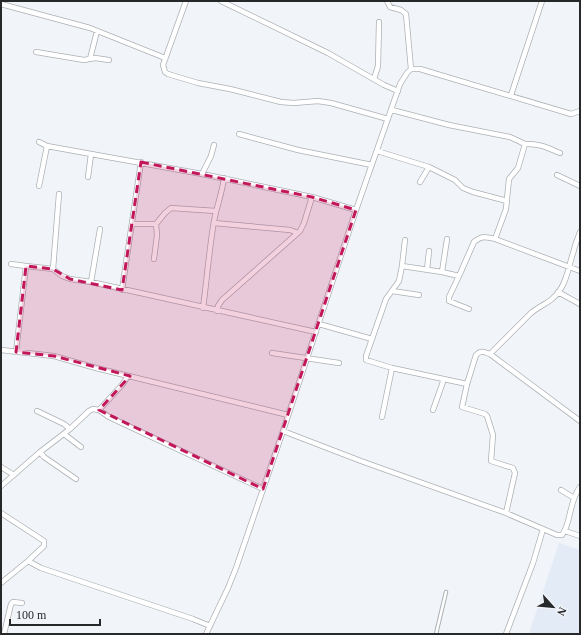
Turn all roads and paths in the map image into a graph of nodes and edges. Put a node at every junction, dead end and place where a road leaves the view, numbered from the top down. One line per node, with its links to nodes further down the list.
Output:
1 (186, 1): 9 (street)
2 (221, 1): 13 (street)
3 (387, 1): 12 (street)
4 (542, 1): 15 (street)
5 (1, 4): 7 (street)
6 (379, 22): 13 (street)
7 (97, 31): 9 (street); 10 (street)
8 (36, 52): 10 (street)
9 (166, 58): 18 (street)
10 (90, 59): 11 (street)
11 (109, 60)
12 (411, 69): 14 (street); 15 (street)
13 (374, 79): 14 (street)
14 (398, 91): 16 (street)
15 (511, 95): 17 (street)
16 (392, 110): 18 (street); 21 (street)
17 (580, 111)
18 (388, 119): 24 (street)
19 (239, 134): 28 (street)
20 (39, 142): 23 (street)
21 (525, 144): 25 (street); 39 (street)
22 (214, 145): 30 (street)
23 (47, 146): 26 (street); 35 (street)
24 (377, 151): 28 (street); 29 (street)
25 (560, 153)
26 (91, 154): 27 (street); 32 (street)
27 (141, 162): 30 (street); 43 (street)
28 (372, 165): 40 (street)
29 (429, 167): 34 (street); 39 (street)
30 (202, 174): 33 (street)
31 (557, 175): 36 (street)
32 (88, 177)
33 (224, 178): 38 (street); 41 (street)
34 (420, 182)
35 (39, 186)
36 (580, 186)
37 (59, 194): 57 (street)
38 (312, 197): 40 (street); 47 (street)
39 (507, 201): 48 (street)
40 (356, 210): 71 (street)
41 (216, 211): 42 (street); 44 (street)
42 (214, 223): 47 (street); 68 (street)
43 (132, 224): 44 (street); 63 (street)
44 (156, 224): 52 (street)
45 (100, 229): 62 (street)
46 (580, 232): 56 (street)
47 (298, 233): 70 (street)
48 (495, 239): 56 (street); 61 (street)
49 (404, 240): 55 (street)
50 (447, 240): 60 (street)
51 (429, 251): 58 (street)
52 (154, 259)
53 (11, 264): 54 (street)
54 (26, 266): 57 (street); 75 (street)
55 (402, 266): 58 (street); 64 (street)
56 (570, 267): 59 (street); 65 (street)
57 (52, 269): 62 (street)
58 (427, 270): 60 (street)
59 (580, 271)
60 (442, 272): 61 (street)
61 (459, 276): 69 (street)
62 (90, 282): 63 (street)
63 (122, 290): 68 (street)
64 (392, 291): 66 (street); 73 (street)
65 (558, 292): 67 (street); 77 (street)
66 (419, 295)
67 (580, 304)
68 (203, 308): 70 (street)
69 (469, 308)
70 (217, 311): 72 (street)
71 (319, 324): 72 (street); 73 (street)
72 (316, 332): 78 (street)
73 (372, 339): 80 (street)
74 (1, 350): 75 (street)
75 (16, 352): 81 (street)
76 (272, 353): 78 (street)
77 (490, 354): 83 (street); 89 (street)
78 (307, 359): 79 (street); 87 (street)
79 (339, 363)
80 (392, 368): 82 (street); 88 (street)
81 (128, 376): 84 (street); 87 (street)
82 (444, 379): 83 (street); 85 (street)
83 (466, 384): 104 (street)
84 (99, 410): 90 (street); 100 (street)
85 (433, 410)
86 (36, 411): 90 (street)
87 (288, 415): 91 (street)
88 (382, 417)
89 (580, 420)
90 (70, 429): 92 (street)
91 (283, 431): 100 (street); 104 (street)
92 (64, 434): 93 (street); 94 (street)
93 (81, 447)
94 (40, 452): 96 (street); 97 (street)
95 (1, 467): 96 (street)
96 (14, 475): 98 (street)
97 (76, 479)
98 (1, 486)
99 (580, 487): 102 (street)
100 (263, 489): 112 (street)
101 (561, 490): 102 (street)
102 (574, 498): 106 (street)
103 (1, 513): 108 (street)
104 (506, 514): 105 (street)
105 (543, 529): 106 (street); 116 (street)
106 (565, 531): 107 (street)
107 (580, 536)
108 (28, 561): 109 (street); 112 (street)
109 (1, 583)
110 (446, 592): 115 (lane)
111 (22, 603): 113 (street)
112 (210, 626): 114 (street)
113 (4, 634)
114 (206, 634)
115 (436, 634)
116 (506, 634)

